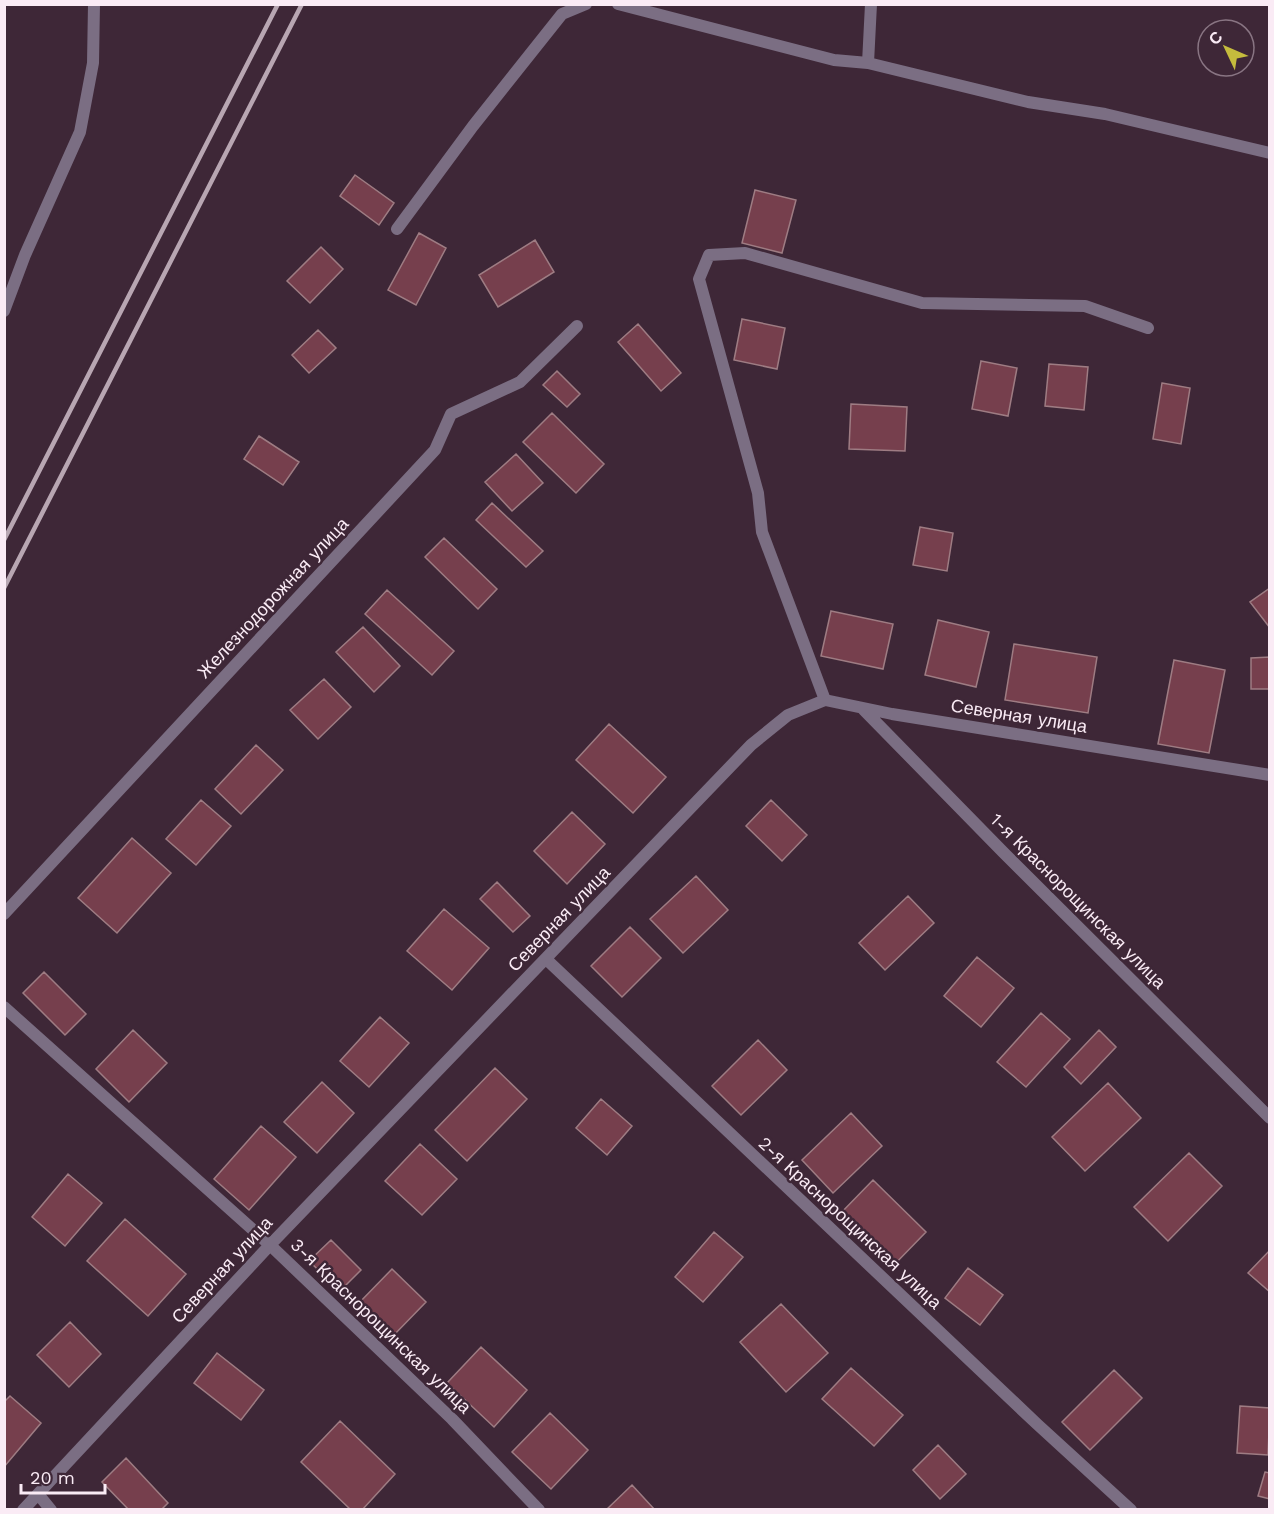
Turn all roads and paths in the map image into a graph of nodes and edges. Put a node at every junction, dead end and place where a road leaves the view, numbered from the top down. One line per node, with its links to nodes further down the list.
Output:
1 (94, 4): 8 (street)
2 (586, 4): 7 (street)
3 (618, 4): 5 (street)
4 (871, 4): 5 (street)
5 (868, 63): 6 (street)
6 (1269, 153)
7 (397, 229)
8 (4, 311)
9 (577, 326): 14 (street, Железнодорожная улица)
10 (1148, 328): 11 (street)
11 (825, 700): 12 (street, Северная улица); 15 (street, Северная улица)
12 (862, 708): 13 (street, Северная улица); 17 (street, 1-я Краснорощинская улица)
13 (1269, 775)
14 (4, 914)
15 (546, 959): 18 (street, Северная улица); 23 (street, 2-я Краснорощинская улица)
16 (4, 1007): 18 (street, 3-я Краснорощинская улица)
17 (1269, 1118)
18 (270, 1245): 19 (street, Северная улица); 22 (street, 3-я Краснорощинская улица)
19 (38, 1494): 20 (street, Северная улица); 21 (street)
20 (23, 1509)
21 (51, 1509)
22 (539, 1509)
23 (1131, 1509)

